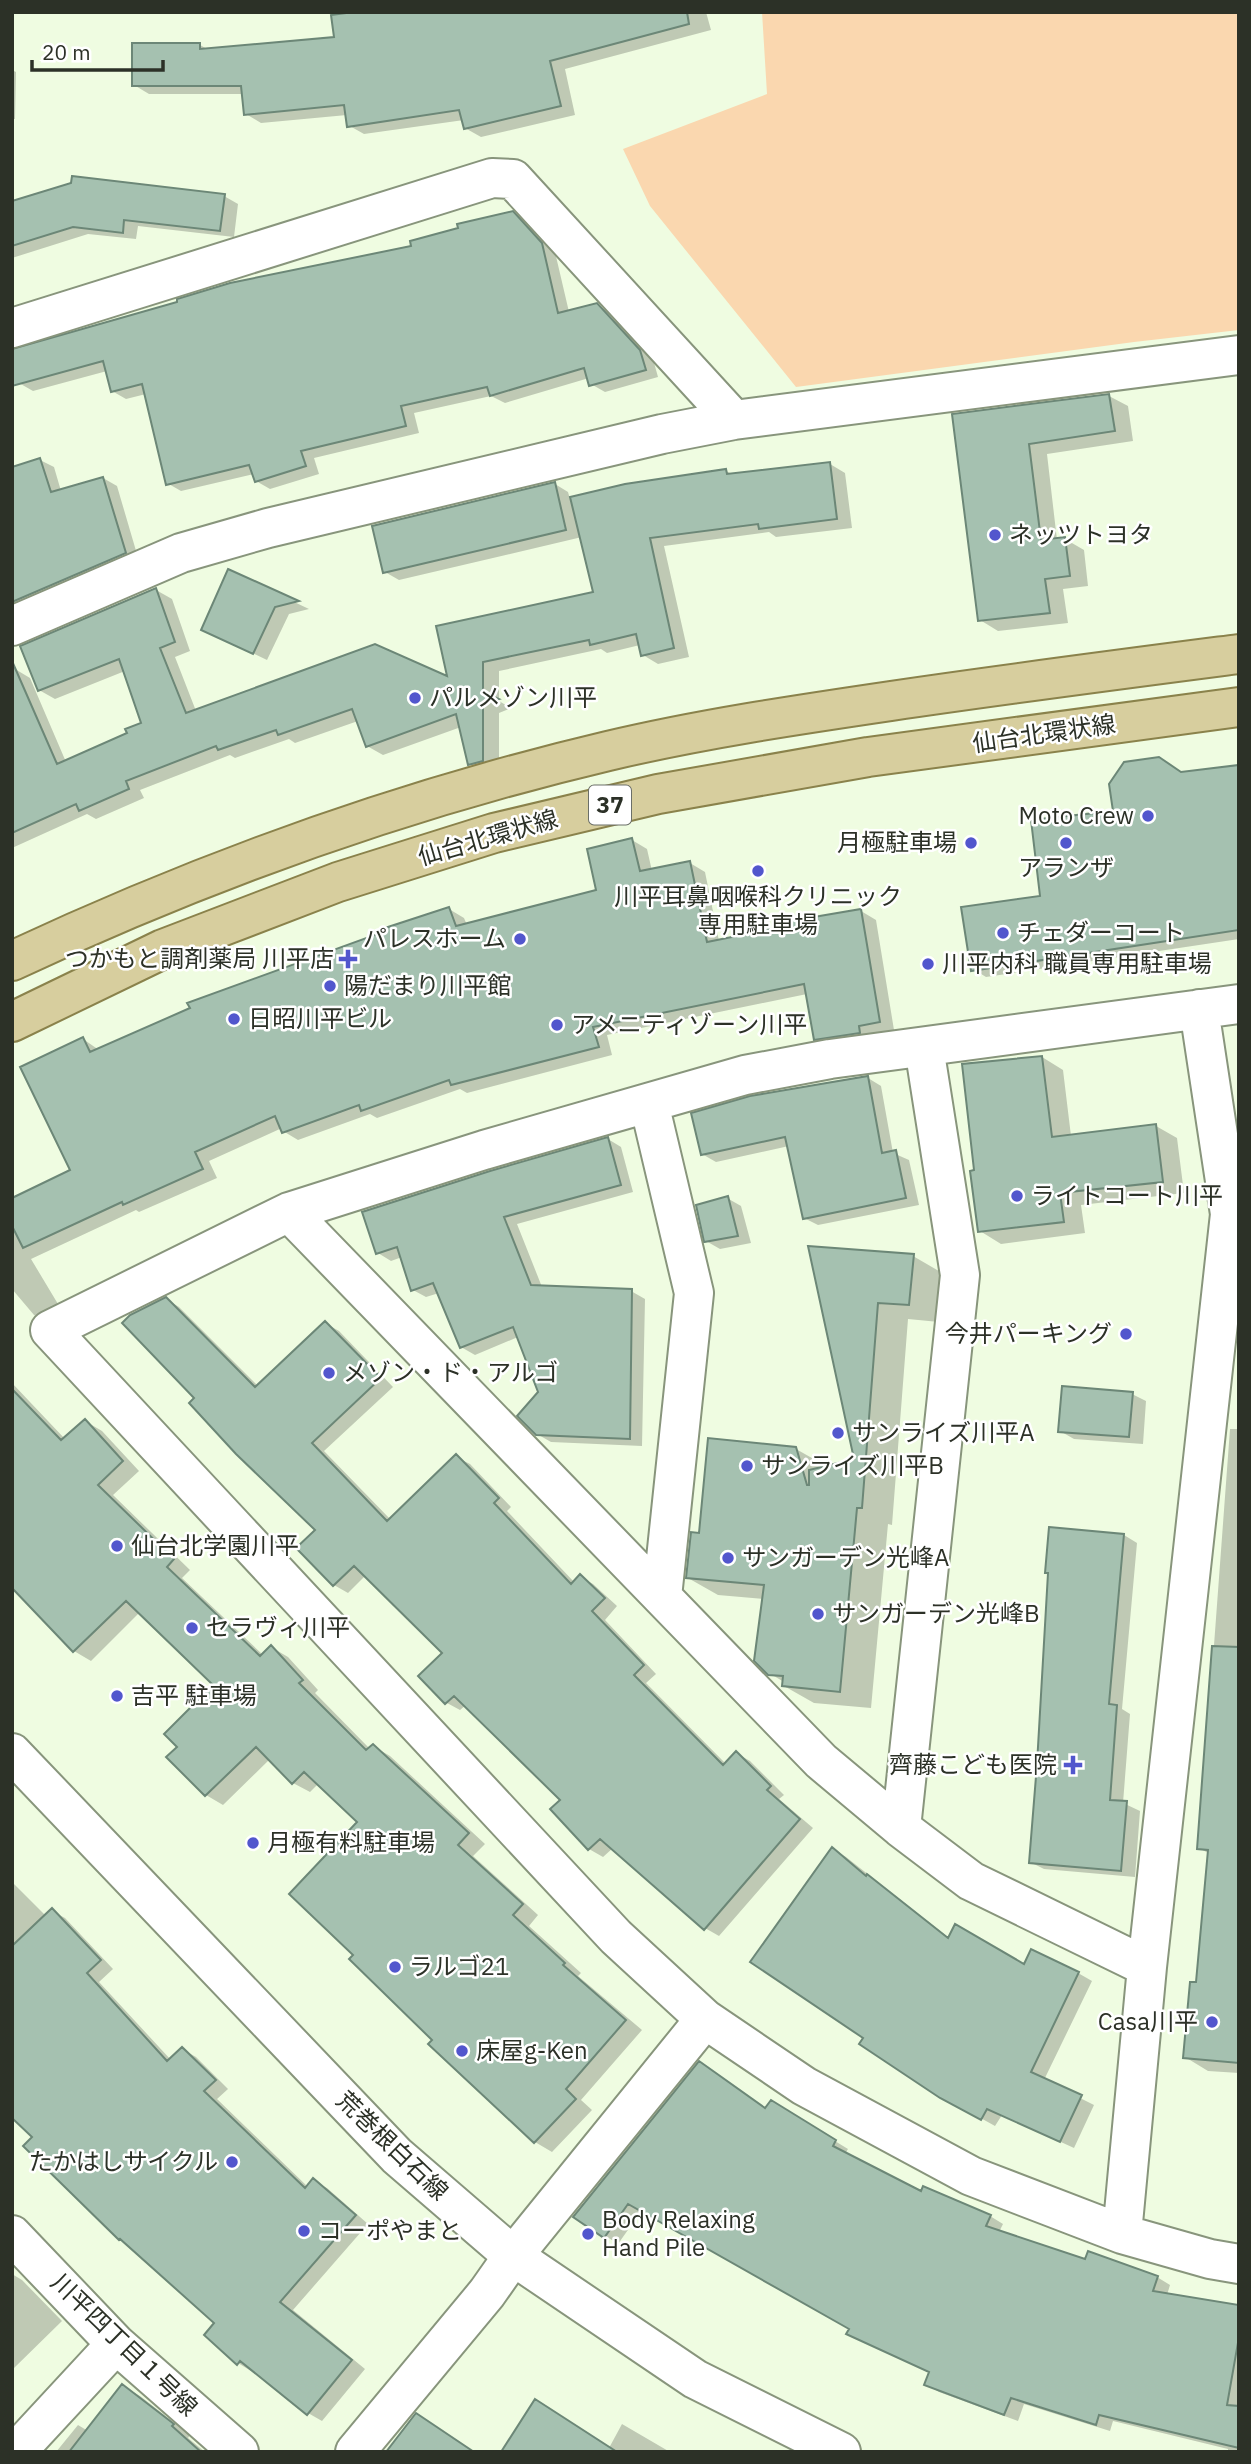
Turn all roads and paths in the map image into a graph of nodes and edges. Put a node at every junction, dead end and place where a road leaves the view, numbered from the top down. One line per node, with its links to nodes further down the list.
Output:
1 (12, 328): 3 (street)
2 (1239, 355): 3 (street)
3 (734, 420): 4 (street)
4 (12, 625)
5 (1239, 654): 7 (main road, 37)
6 (1239, 708): 10 (main road, 仙台北環状線 / 37)
7 (12, 961)
8 (1239, 1004): 9 (street)
9 (1199, 1009): 11 (street); 17 (street)
10 (12, 1022)
11 (924, 1047): 12 (street); 16 (street)
12 (649, 1103): 13 (street); 14 (street)
13 (289, 1212): 14 (street); 18 (street)
14 (662, 1597): 16 (street)
15 (12, 1753): 21 (street, 荒巻根白石線)
16 (901, 1828): 17 (street)
17 (1147, 1967): 19 (street)
18 (705, 2019): 19 (street); 21 (street)
19 (1122, 2234): 22 (street)
20 (12, 2235): 23 (street, 川平四丁目１号線)
21 (513, 2256): 26 (street); 27 (street, 荒巻根白石線)
22 (1239, 2264)
23 (116, 2344): 24 (street); 25 (street, 川平四丁目１号線)
24 (16, 2452)
25 (239, 2452)
26 (355, 2452)
27 (841, 2452)

